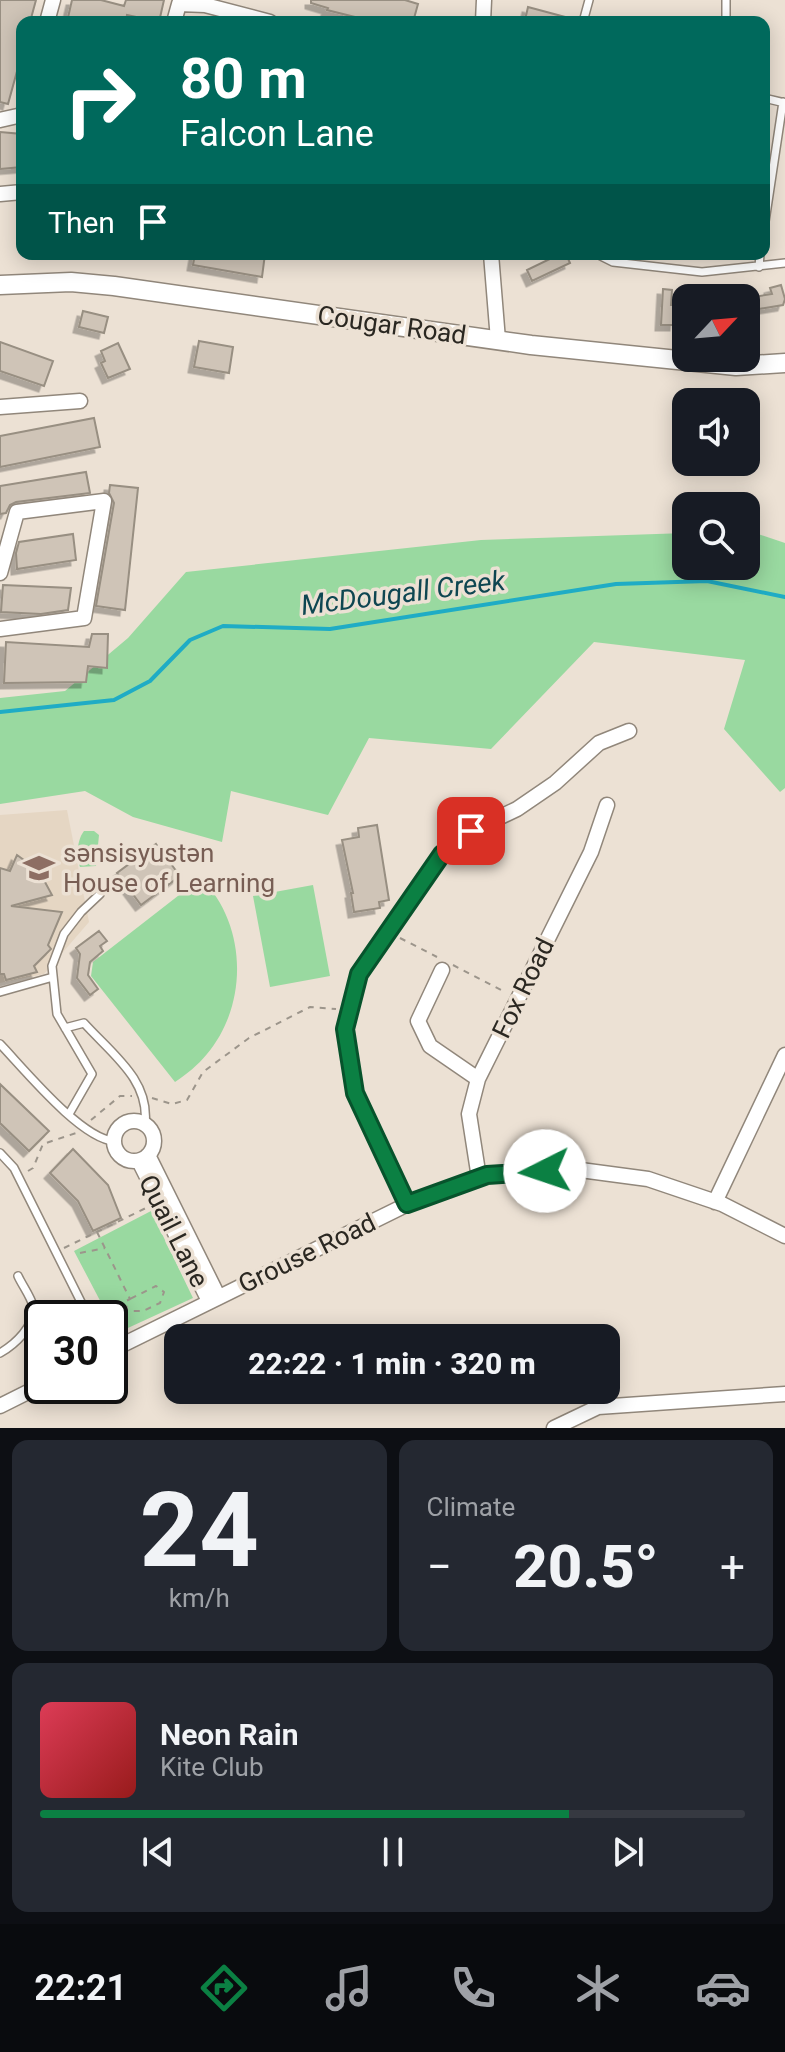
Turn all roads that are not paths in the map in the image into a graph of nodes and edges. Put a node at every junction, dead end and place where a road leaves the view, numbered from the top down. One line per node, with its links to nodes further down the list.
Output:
1 (176, 16): 2 (street)
2 (247, 16)
3 (784, 102): 4 (lane)
4 (770, 190)
5 (491, 260): 11 (street)
6 (609, 260): 9 (lane)
7 (760, 260): 9 (lane)
8 (785, 263): 9 (lane)
9 (759, 267)
10 (0, 285): 11 (street, Cougar Road)
11 (498, 340): 12 (street, Cougar Road)
12 (785, 363)
13 (80, 401): 14 (street)
14 (0, 407)
15 (0, 573): 16 (street)
16 (0, 629)
17 (629, 731): 34 (street)
18 (607, 805): 26 (street, Fox Road)
19 (100, 894): 21 (lane)
20 (442, 970): 26 (street)
21 (53, 977): 22 (lane); 23 (lane)
22 (0, 992)
23 (65, 1028): 27 (lane); 28 (lane)
24 (0, 1044): 27 (lane)
25 (785, 1055): 33 (street)
26 (478, 1079): 32 (street, Fox Road)
27 (69, 1114): 29 (lane)
28 (145, 1124): 29 (street); 31 (street)
29 (114, 1141): 31 (street)
30 (0, 1153): 38 (lane)
31 (143, 1158): 37 (street, Quail Lane)
32 (479, 1178): 33 (street, Grouse Road); 34 (street, Grouse Road)
33 (715, 1202): 35 (street, Grouse Road)
34 (407, 1204): 37 (street, Grouse Road)
35 (785, 1236)
36 (18, 1276): 40 (lane)
37 (214, 1299): 39 (street, Grouse Road)
38 (80, 1300)
39 (128, 1342)
40 (0, 1353)
41 (24, 1394): 43 (street)
42 (785, 1394): 44 (street)
43 (0, 1406)
44 (554, 1428)

